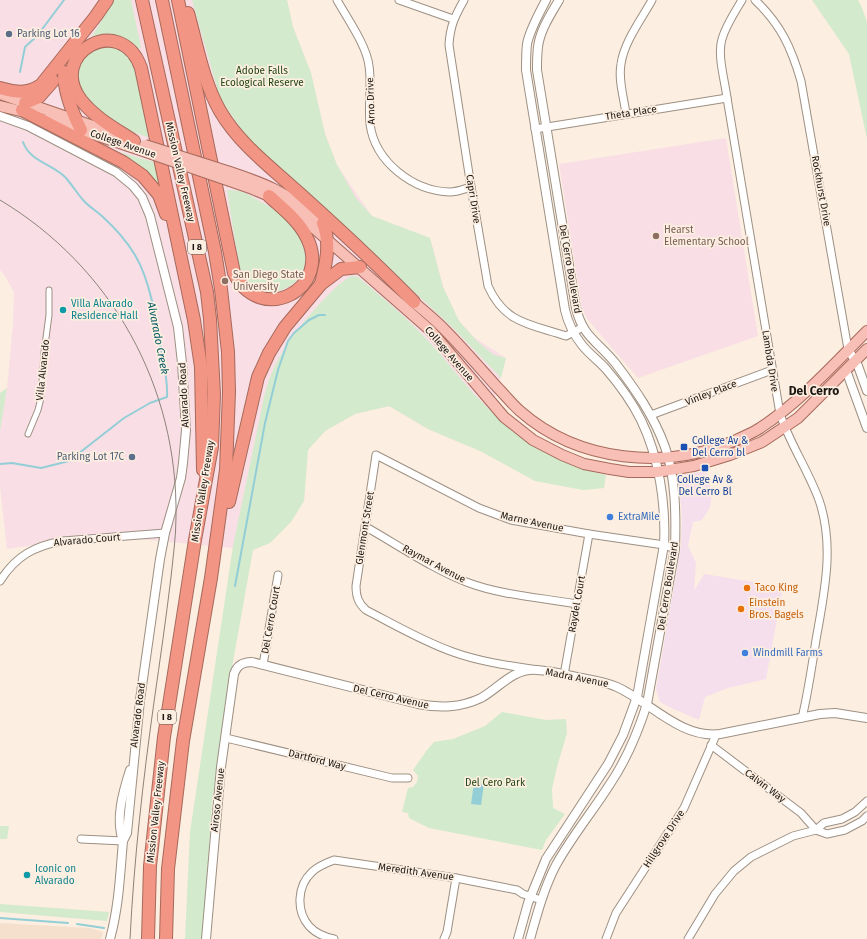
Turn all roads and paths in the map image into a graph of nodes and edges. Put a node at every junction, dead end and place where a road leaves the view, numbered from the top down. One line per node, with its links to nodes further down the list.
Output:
1 (107, 0): 15 (highway); 16 (highway)
2 (142, 0): 56 (highway, Mission Valley Freeway / I 8)
3 (162, 0): 63 (highway, Mission Valley Freeway / I 8)
4 (178, 0): 29 (highway)
5 (184, 0): 36 (highway)
6 (337, 0): 28 (street, Arno Drive)
7 (399, 0): 14 (street)
8 (464, 0): 14 (street, Capri Drive)
9 (546, 0): 25 (street, Del Cerro Boulevard)
10 (559, 0): 24 (street, Del Cerro Boulevard)
11 (652, 0): 21 (street)
12 (742, 0): 18 (street, Lambda Drive)
13 (756, 0): 40 (street, Rockhurst Drive)
14 (453, 19): 28 (street, Capri Drive)
15 (66, 63): 20 (highway); 23 (highway)
16 (0, 88)
17 (0, 94): 20 (main road, College Avenue)
18 (727, 98): 21 (street, Theta Place); 43 (street, Lambda Drive)
19 (0, 106): 20 (main road, College Avenue)
20 (23, 106): 23 (main road, College Avenue); 33 (highway)
21 (626, 114): 24 (street, Theta Place)
22 (0, 116): 58 (street, Alvarado Road)
23 (79, 125): 26 (main road, College Avenue); 26 (main road, College Avenue)
24 (546, 127): 25 (street, Theta Place); 37 (street, Del Cerro Boulevard)
25 (535, 129): 39 (street, Del Cerro Boulevard)
26 (142, 146): 27 (main road, College Avenue, bridge); 33 (highway)
27 (230, 177): 29 (main road, College Avenue); 30 (main road, College Avenue)
28 (471, 187): 39 (street, Capri Drive)
29 (269, 196): 31 (main road, College Avenue)
30 (323, 223): 31 (highway); 36 (main road, College Avenue)
31 (328, 240): 32 (main road, College Avenue); 34 (highway)
32 (360, 267): 34 (highway); 55 (main road, College Avenue)
33 (184, 271): 56 (highway)
34 (321, 284): 63 (highway)
35 (49, 290): 50 (street, Villa Alvarado)
36 (414, 302): 53 (main road, College Avenue)
37 (583, 327): 39 (street); 47 (street, Del Cerro Boulevard)
38 (867, 330): 40 (main road, College Avenue)
39 (574, 333): 53 (street, Del Cerro Boulevard)
40 (848, 349): 42 (street, Rockhurst Drive); 46 (main road, College Avenue)
41 (867, 349): 42 (main road, College Avenue)
42 (855, 360): 44 (main road, College Avenue); 45 (street, Rockhurst Drive)
43 (772, 370): 46 (street, Lambda Drive); 47 (street, Vinley Place)
44 (846, 370): 48 (main road, College Avenue); 49 (street)
45 (867, 391)
46 (780, 414): 48 (street, Lambda Drive); 52 (main road, College Avenue)
47 (651, 415): 52 (street, Del Cerro Boulevard)
48 (784, 427): 54 (main road, College Avenue); 73 (street, Lambda Drive)
49 (867, 428)
50 (28, 434)
51 (376, 455): 57 (street, Glenmont Street); 59 (street, Marne Avenue)
52 (668, 457): 53 (main road, College Avenue); 54 (street, Del Cerro Boulevard)
53 (654, 458): 55 (street, Del Cerro Boulevard)
54 (671, 470): 55 (main road, College Avenue); 61 (street, Del Cerro Boulevard)
55 (657, 472): 60 (street, Del Cerro Boulevard)
56 (203, 497): 88 (highway, Mission Valley Freeway / I 8)
57 (366, 527): 65 (street, Glenmont Street); 66 (street, Raymar Avenue)
58 (165, 533): 64 (street, Alvarado Court); 83 (street, Alvarado Road)
59 (589, 534): 60 (street, Marne Avenue); 66 (street, Raydel Court)
60 (664, 545): 61 (street, Marne Avenue); 71 (street, Del Cerro Boulevard)
61 (675, 549): 72 (street, Del Cerro Boulevard)
62 (278, 575): 68 (street, Del Cerro Court)
63 (211, 578): 89 (highway, Mission Valley Freeway / I 8)
64 (0, 581)
65 (358, 601): 69 (street, Madra Avenue)
66 (577, 604): 70 (street, Raydel Court)
67 (241, 664): 68 (street, Del Cerro Avenue); 76 (street, Airoso Avenue)
68 (263, 665): 69 (street, Del Cerro Avenue)
69 (535, 670): 70 (street, Madra Avenue)
70 (564, 675): 71 (street, Madra Avenue)
71 (637, 697): 72 (street, Madra Avenue); 85 (street, Del Cerro Boulevard)
72 (647, 704): 75 (street, Madra Avenue); 86 (street, Del Cerro Boulevard)
73 (802, 718): 74 (street, Madra Avenue); 75 (street, Madra Avenue)
74 (867, 718)
75 (716, 735): 77 (street, Hillgrove Drive)
76 (226, 738): 78 (street, Dartford Way); 90 (street, Airoso Avenue)
77 (711, 745): 81 (street, Calvin Way); 95 (street, Hillgrove Drive)
78 (408, 778)
79 (867, 801): 81 (street)
80 (867, 816): 81 (street)
81 (816, 830): 96 (street)
82 (81, 839): 83 (street)
83 (123, 841): 87 (street, Alvarado Road)
84 (456, 878): 85 (street, Meredith Avenue); 91 (street, Meredith Avenue); 92 (street)
85 (530, 896): 86 (street, Meredith Avenue); 93 (street, Del Cerro Boulevard)
86 (541, 900): 94 (street, Del Cerro Boulevard)
87 (110, 939)
88 (148, 939)
89 (166, 939)
90 (206, 939)
91 (334, 939)
92 (444, 939)
93 (518, 939)
94 (530, 939)
95 (606, 939)
96 (688, 939)

